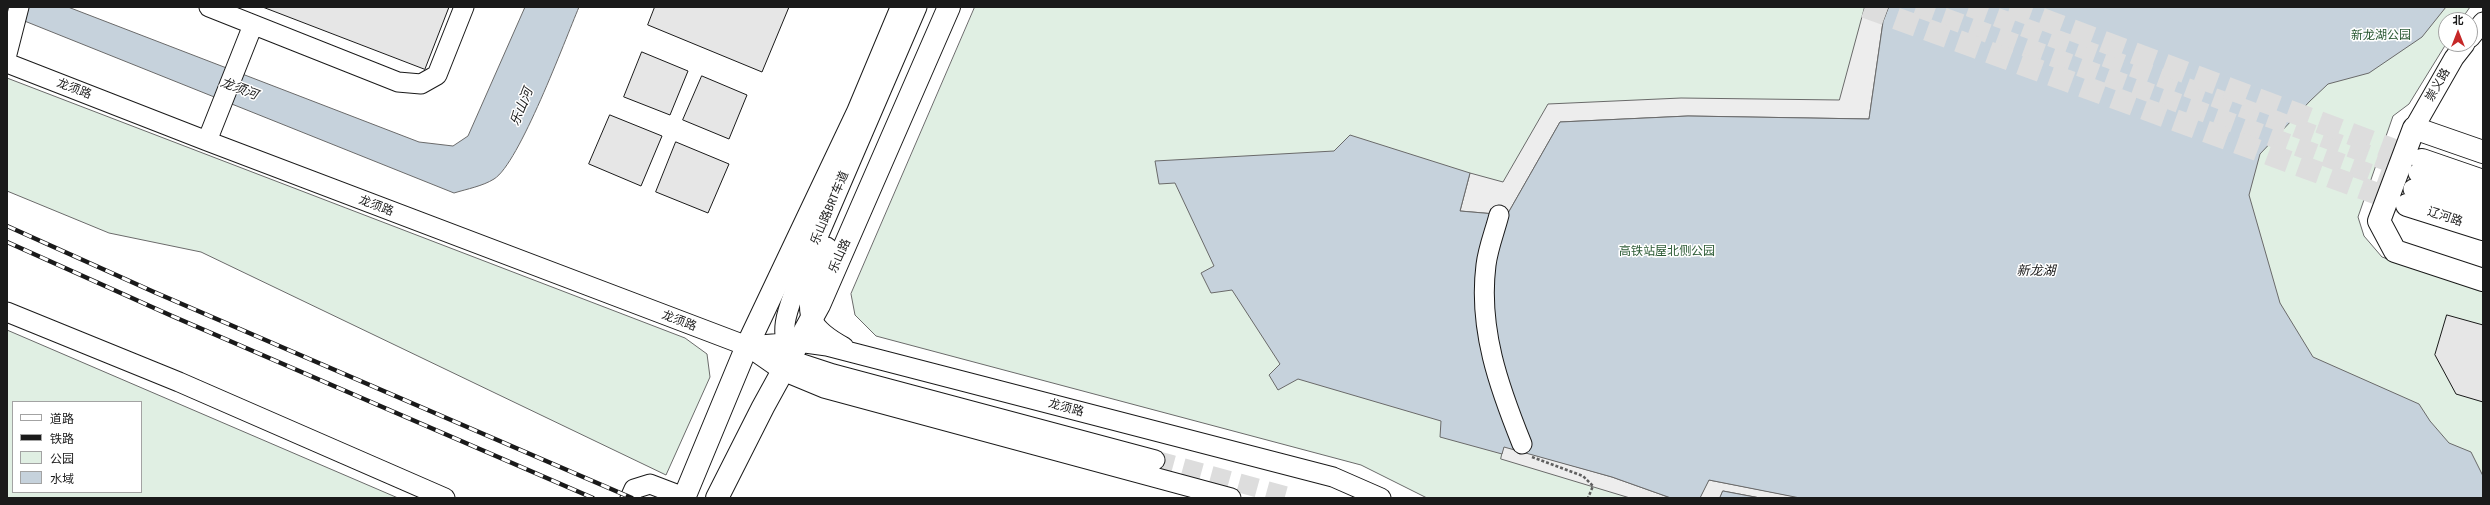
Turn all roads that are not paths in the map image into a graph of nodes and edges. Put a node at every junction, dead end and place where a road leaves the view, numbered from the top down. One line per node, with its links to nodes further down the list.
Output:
1 (209, 7): 8 (street)
2 (464, 7): 8 (street)
3 (902, 7): 24 (main road)
4 (917, 7): 26 (street, 乐山路BRT车道)
5 (930, 7): 23 (street, 乐山路BRT车道)
6 (949, 7): 23 (main road, 乐山路)
7 (17, 15): 10 (street)
8 (252, 25): 13 (street)
9 (2459, 52): 12 (street, 崇义路)
10 (7, 54)
11 (7, 63): 13 (street, 龙须路)
12 (2414, 128): 14 (main road); 21 (main road)
13 (207, 142): 24 (street, 龙须路)
14 (2483, 152)
15 (2483, 181): 16 (main road)
16 (2415, 182): 17 (street); 18 (street); 20 (main road, 辽河路)
17 (2483, 194)
18 (2483, 213)
19 (1499, 214): 27 (street)
20 (2483, 229)
21 (2483, 280)
22 (7, 312): 31 (street)
23 (811, 319): 25 (street); 26 (main road, 乐山路)
24 (747, 346): 26 (street, 龙须路); 26 (street, 龙须路); 30 (main road)
25 (852, 352): 26 (street, 龙须路); 34 (street, 龙须路)
26 (789, 354): 28 (street); 29 (main road, 乐山路); 33 (street, 龙须路)
27 (1525, 449)
28 (1155, 460)
29 (721, 493)
30 (684, 497): 32 (street)
31 (445, 498)
32 (630, 498)
33 (1231, 498)
34 (1381, 498)

